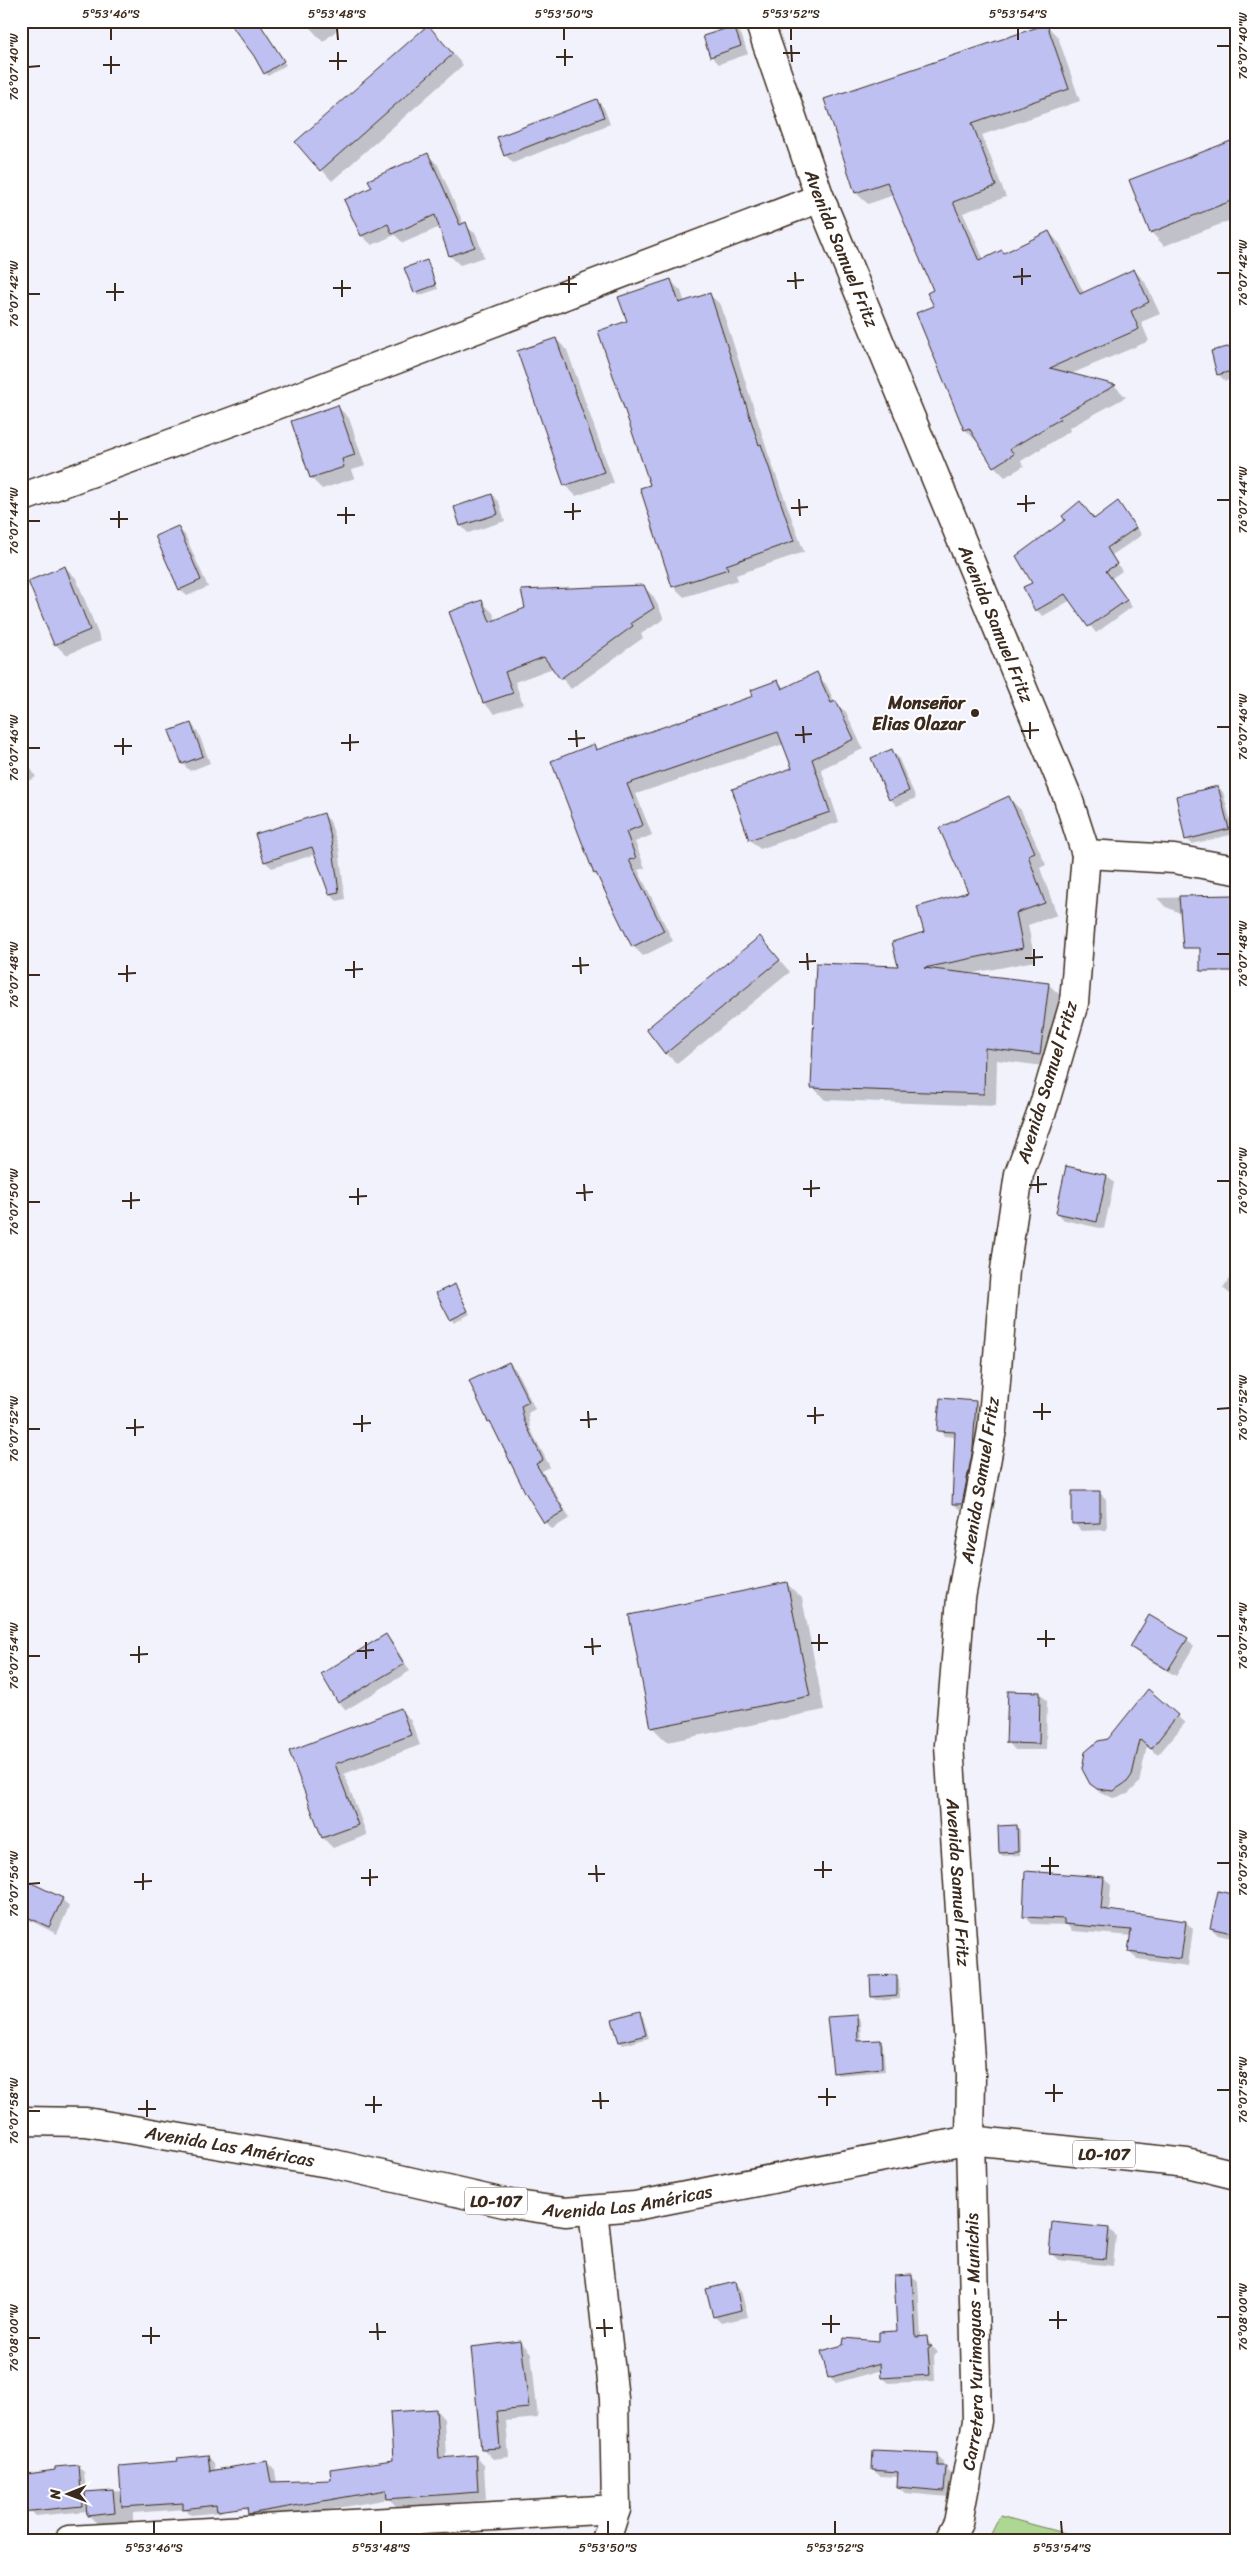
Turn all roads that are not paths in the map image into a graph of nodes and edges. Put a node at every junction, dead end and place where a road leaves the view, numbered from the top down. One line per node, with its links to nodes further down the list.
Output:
1 (759, 21): 2 (street, Avenida Samuel Fritz)
2 (820, 198): 3 (street); 4 (street, Avenida Samuel Fritz)
3 (21, 498)
4 (1086, 854): 5 (street); 7 (street, Avenida Samuel Fritz)
5 (1236, 870)
6 (21, 2121): 9 (street, Avenida Las Américas / LO-107)
7 (970, 2140): 8 (street, Avenida Las Américas / LO-107); 9 (street, Avenida Las Américas / LO-107); 13 (street, Carretera Yurimaguas - Munichis)
8 (1236, 2175)
9 (593, 2210): 10 (street)
10 (616, 2509): 11 (street); 12 (street)
11 (85, 2539)
12 (606, 2540)
13 (949, 2540)

